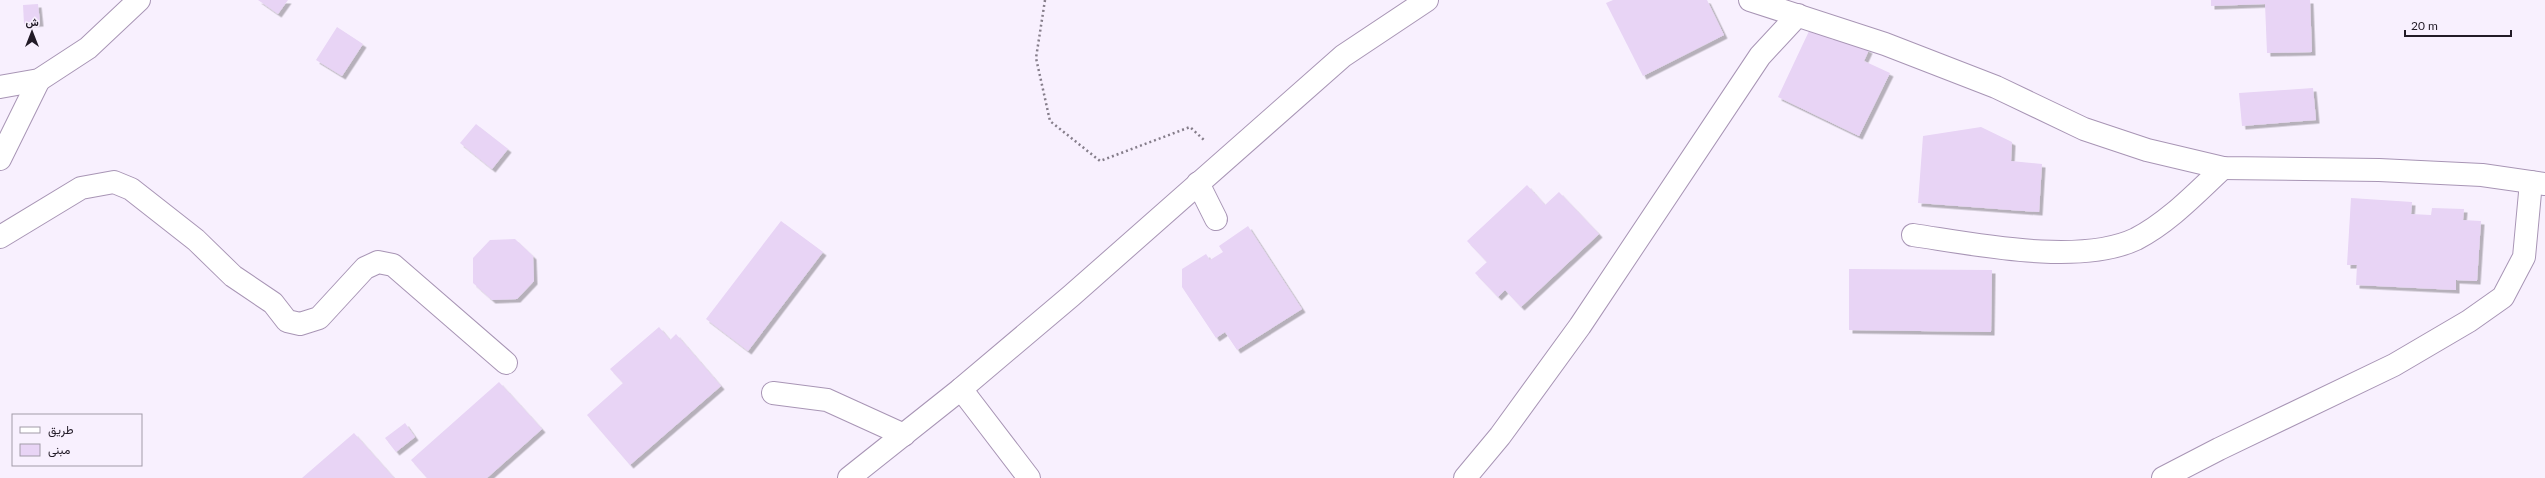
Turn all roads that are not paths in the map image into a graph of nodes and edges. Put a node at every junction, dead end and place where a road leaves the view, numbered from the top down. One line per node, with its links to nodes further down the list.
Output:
1 (139, 0): 5 (street)
2 (1427, 0): 9 (street)
3 (1750, 0): 4 (street)
4 (1798, 15): 8 (street); 21 (street)
5 (39, 80): 6 (street); 7 (street)
6 (0, 87)
7 (0, 159)
8 (2223, 168): 10 (street); 12 (street)
9 (1198, 183): 11 (street); 15 (street)
10 (2538, 183): 22 (street)
11 (1216, 219)
12 (1913, 235)
13 (0, 237): 14 (street)
14 (506, 363)
15 (961, 389): 17 (street); 18 (street); 20 (street)
16 (773, 393): 17 (street)
17 (904, 435): 19 (street)
18 (1000, 462)
19 (849, 478)
20 (1029, 478)
21 (1465, 478)
22 (2163, 478)

